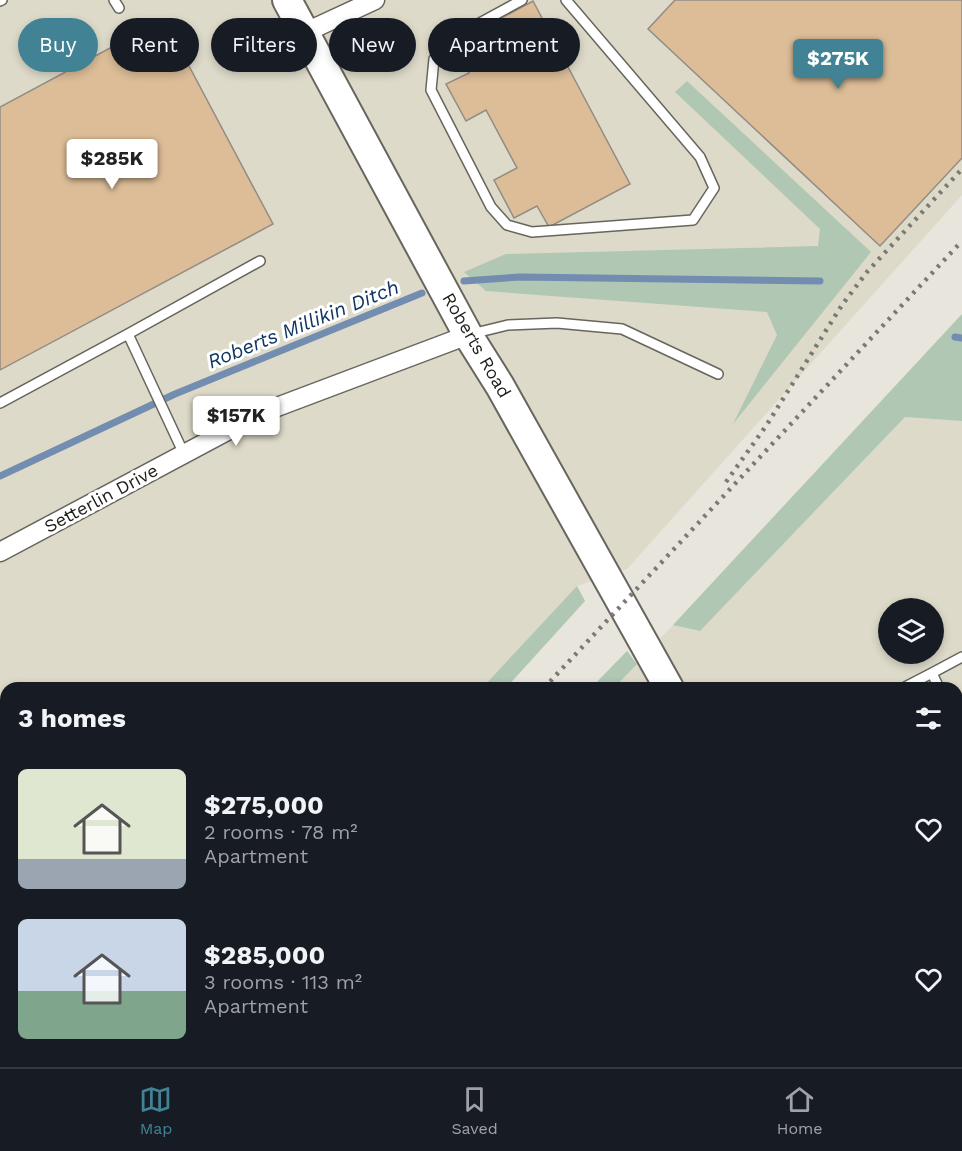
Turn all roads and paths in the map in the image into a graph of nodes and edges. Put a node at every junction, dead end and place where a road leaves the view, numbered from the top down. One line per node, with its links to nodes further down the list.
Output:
1 (287, 0): 5 (main road, Roberts Road)
2 (375, 0): 6 (street)
3 (522, 0): 4 (lane)
4 (566, 0)
5 (298, 18)
6 (317, 27)
7 (317, 53): 10 (main road, Roberts Road)
8 (260, 261): 9 (lane)
9 (129, 334): 12 (lane); 13 (lane)
10 (468, 335): 11 (lane); 13 (street, Setterlin Drive); 17 (main road, Roberts Road)
11 (718, 374)
12 (0, 403)
13 (184, 454): 14 (street, Setterlin Drive)
14 (0, 552)
15 (962, 657): 16 (lane)
16 (932, 673): 18 (lane); 19 (lane)
17 (666, 682)
18 (915, 682)
19 (936, 682)

